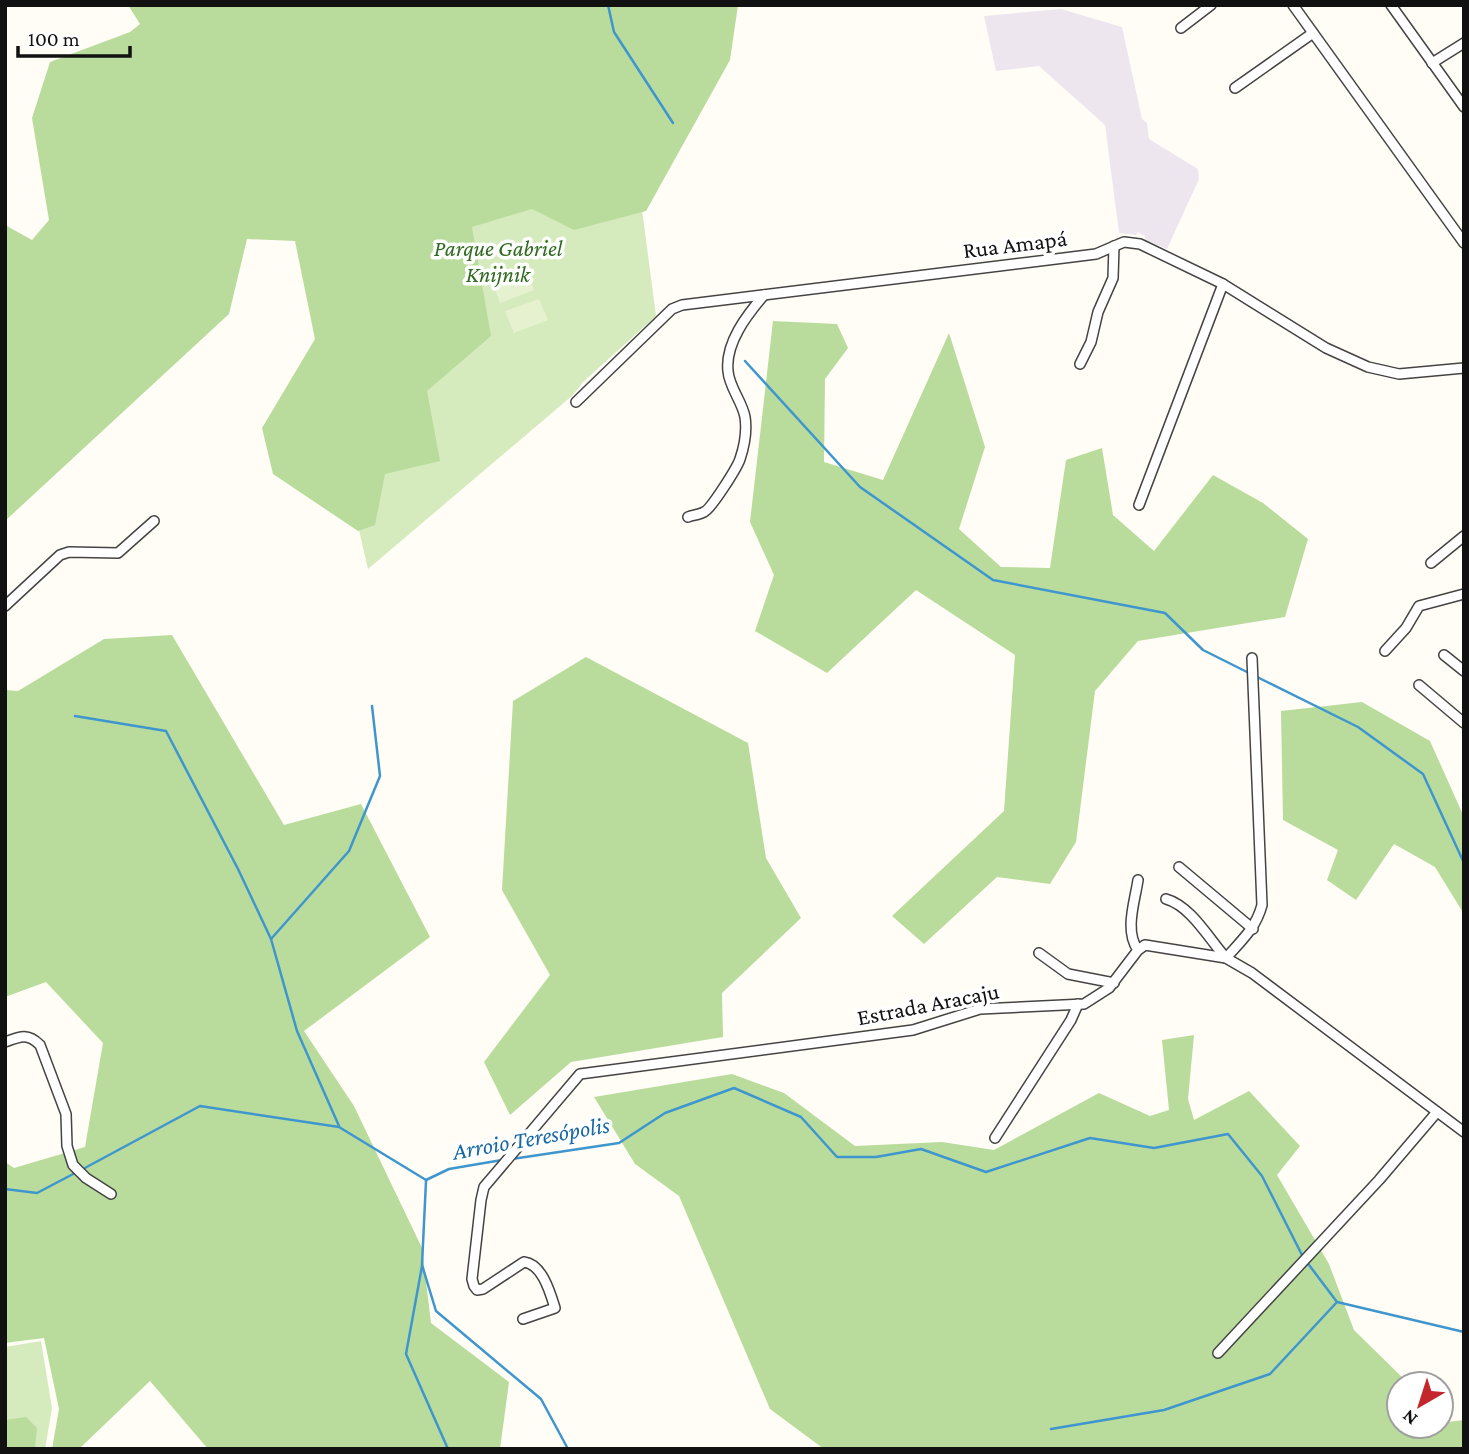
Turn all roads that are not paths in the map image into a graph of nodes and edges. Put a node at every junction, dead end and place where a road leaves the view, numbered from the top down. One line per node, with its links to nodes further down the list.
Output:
1 (1293, 5): 5 (street)
2 (1391, 5): 7 (street)
3 (1206, 7): 4 (street)
4 (1181, 27)
5 (1313, 33): 8 (street); 10 (street)
6 (1464, 43): 7 (street)
7 (1432, 63): 9 (street)
8 (1235, 88)
9 (1464, 107)
10 (1464, 243)
11 (1114, 246): 12 (street, Rua Amapá); 13 (street, Rua Amapá); 14 (street)
12 (1223, 284): 15 (street, Rua Amapá); 17 (street)
13 (764, 295): 16 (street, Rua Amapá); 18 (street)
14 (1080, 365)
15 (1464, 368)
16 (576, 401)
17 (1139, 505)
18 (688, 517)
19 (153, 521): 23 (street)
20 (1464, 536): 21 (street)
21 (1431, 563)
22 (1464, 594): 24 (street)
23 (5, 606)
24 (1385, 651)
25 (1444, 655): 27 (street)
26 (1252, 657): 34 (street)
27 (1464, 671)
28 (1419, 685): 29 (street)
29 (1462, 722): 30 (street)
30 (1464, 732)
31 (1179, 867): 34 (street)
32 (1138, 880): 35 (street)
33 (1166, 899): 37 (street)
34 (1253, 929): 37 (street)
35 (1138, 950): 37 (street); 38 (street, Estrada Aracaju)
36 (1040, 953): 38 (street)
37 (1226, 958): 41 (street)
38 (1114, 983): 39 (street, Estrada Aracaju)
39 (1079, 1004): 43 (street); 45 (street, Estrada Aracaju)
40 (5, 1042): 44 (street)
41 (1437, 1112): 42 (street); 46 (street)
42 (1464, 1132)
43 (995, 1138)
44 (111, 1194)
45 (523, 1319)
46 (1218, 1353)

